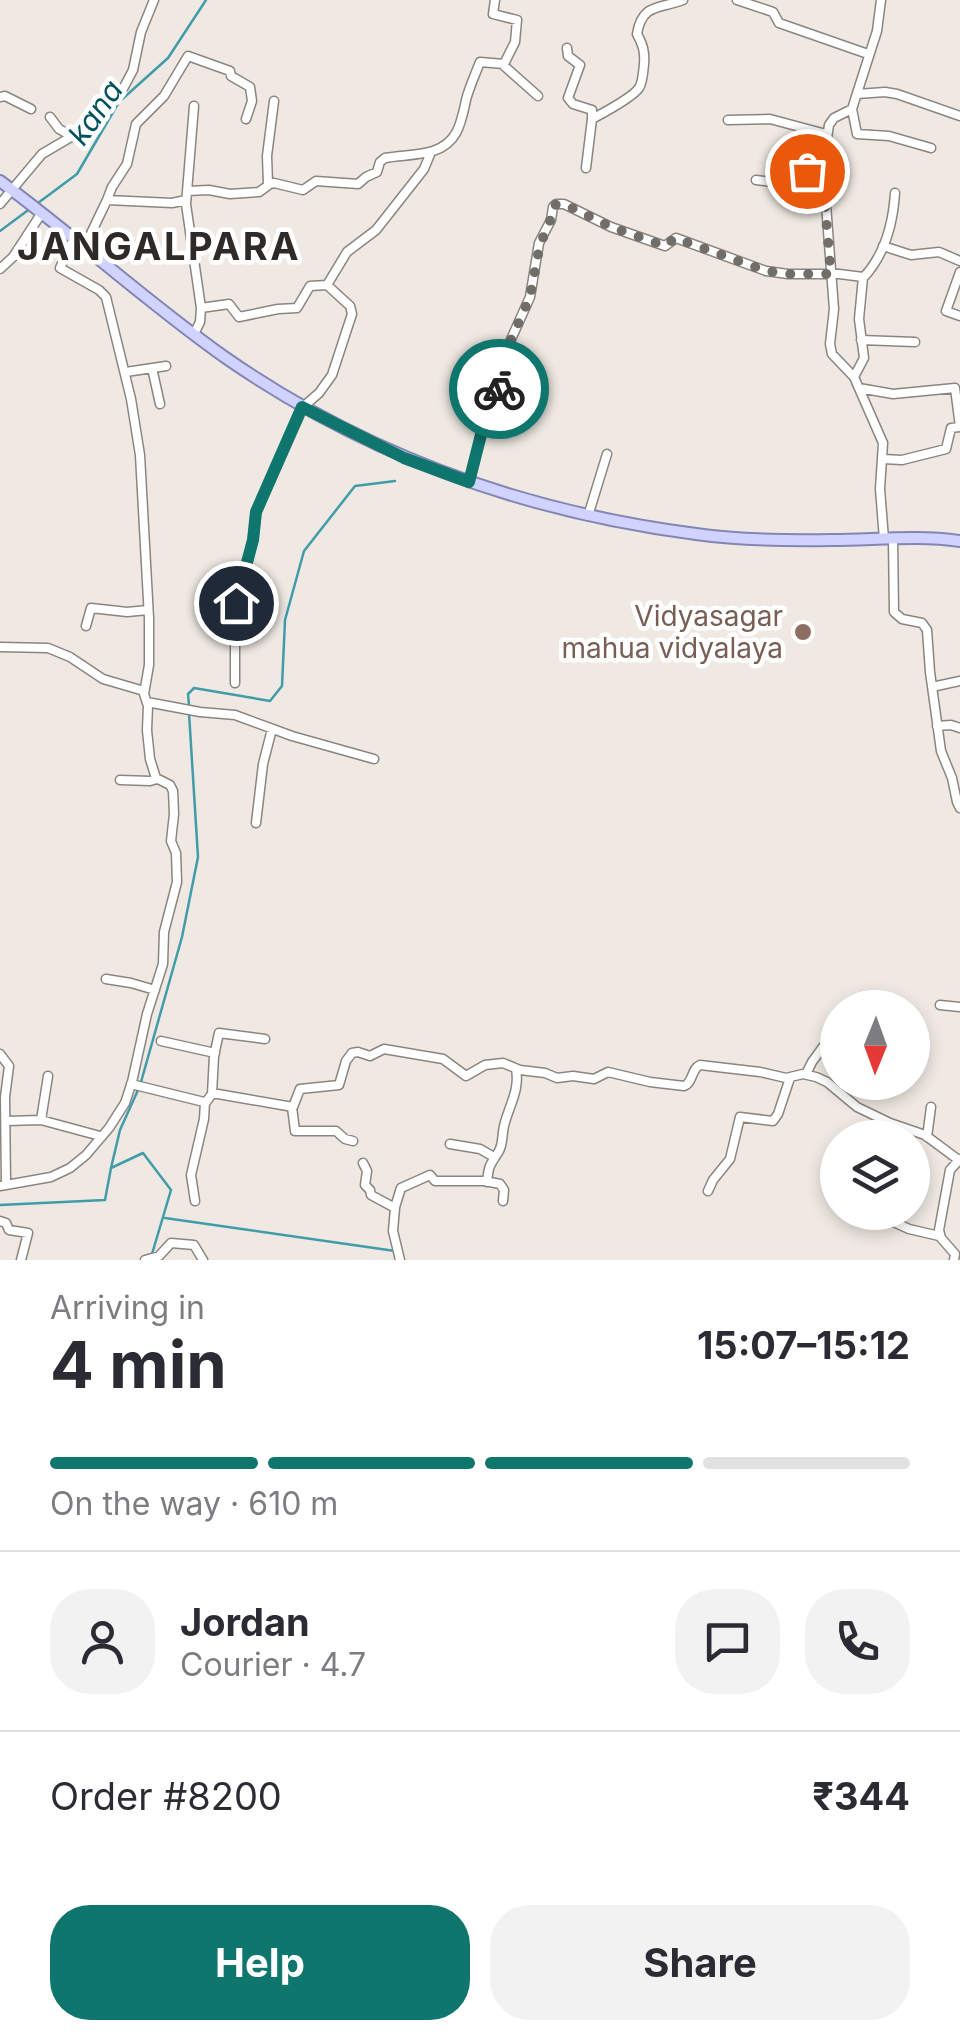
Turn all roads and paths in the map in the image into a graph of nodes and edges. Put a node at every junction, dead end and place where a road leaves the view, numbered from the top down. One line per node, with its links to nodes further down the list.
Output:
1 (154, 0): 22 (street)
2 (495, 0): 8 (street)
3 (683, 0): 19 (street)
4 (737, 0): 7 (street)
5 (881, 0): 7 (street)
6 (568, 48): 19 (street)
7 (868, 54): 9 (street)
8 (502, 64): 10 (street); 24 (street)
9 (857, 94): 14 (street); 16 (street)
10 (538, 96)
11 (0, 97): 15 (street)
12 (274, 101): 29 (street)
13 (194, 106): 32 (street)
14 (852, 109): 21 (street); 23 (street)
15 (31, 110)
16 (960, 116)
17 (50, 117): 22 (street)
18 (246, 119): 33 (street)
19 (592, 119): 25 (street)
20 (728, 120): 21 (street)
21 (826, 134): 26 (street)
22 (73, 137): 30 (street)
23 (931, 148)
24 (431, 152): 29 (street); 44 (street)
25 (586, 168)
26 (822, 172): 27 (street); 42 (street)
27 (756, 180)
28 (0, 181): 30 (main road)
29 (268, 184): 32 (street)
30 (12, 189): 34 (street); 35 (main road)
31 (896, 193): 37 (street)
32 (187, 196): 33 (street); 45 (street)
33 (108, 200): 38 (street)
34 (0, 204)
35 (35, 209): 36 (main road); 40 (street)
36 (72, 240): 38 (main road); 52 (street)
37 (883, 246): 39 (street); 43 (street)
38 (84, 248): 47 (main road)
39 (960, 261)
40 (0, 269)
41 (960, 272): 46 (street)
42 (831, 274): 43 (street); 53 (street); 60 (street)
43 (863, 278): 48 (street)
44 (327, 285): 45 (street); 57 (street)
45 (201, 308): 47 (street)
46 (960, 316)
47 (194, 334): 57 (main road)
48 (862, 340): 49 (street); 53 (street)
49 (915, 342)
50 (166, 366): 51 (street)
51 (152, 368): 52 (street); 56 (street)
52 (126, 372): 64 (street)
53 (854, 377): 55 (street)
54 (957, 384): 55 (street); 59 (street)
55 (859, 388): 59 (street)
56 (160, 404)
57 (302, 407): 60 (main road); 68 (street)
58 (607, 454): 61 (street)
59 (883, 459): 62 (street)
60 (469, 482): 61 (main road)
61 (588, 516): 62 (main road)
62 (888, 539): 63 (main road); 69 (street)
63 (960, 541)
64 (148, 610): 65 (street); 70 (street)
65 (86, 626)
66 (0, 646): 70 (street)
67 (960, 681): 69 (street)
68 (234, 684)
69 (932, 687): 72 (street)
70 (144, 691): 71 (street)
71 (148, 702): 74 (street); 76 (street)
72 (937, 726): 73 (street); 78 (street)
73 (960, 728)
74 (272, 729): 75 (street); 79 (street)
75 (374, 760)
76 (157, 779): 77 (street); 81 (street)
77 (120, 780)
78 (960, 808)
79 (256, 823)
80 (106, 979): 81 (street)
81 (154, 990): 93 (street)
82 (940, 1005): 83 (street)
83 (960, 1007)
84 (265, 1040): 87 (street)
85 (162, 1041): 87 (street)
86 (820, 1052): 90 (street)
87 (215, 1053): 94 (street)
88 (0, 1054): 98 (street)
89 (516, 1069): 92 (street); 97 (street); 107 (street)
90 (806, 1074): 92 (street); 100 (street)
91 (48, 1076): 99 (street)
92 (790, 1078): 112 (street)
93 (132, 1084): 95 (street); 102 (street)
94 (212, 1094): 95 (street); 97 (street)
95 (205, 1102): 113 (street)
96 (931, 1106): 101 (street)
97 (292, 1108): 104 (street)
98 (6, 1120): 99 (street); 105 (street)
99 (41, 1120): 102 (street)
100 (887, 1120)
101 (929, 1120)
102 (100, 1136): 111 (street)
103 (930, 1138): 108 (street)
104 (353, 1141)
105 (4, 1142): 111 (street)
106 (450, 1144): 107 (street)
107 (494, 1156): 110 (street)
108 (960, 1160): 118 (street)
109 (363, 1163): 115 (street)
110 (487, 1182): 114 (street); 115 (street)
111 (3, 1186)
112 (708, 1191)
113 (195, 1200)
114 (503, 1201)
115 (394, 1207): 123 (street)
116 (0, 1221): 120 (street)
117 (913, 1230): 118 (street)
118 (940, 1236): 119 (street)
119 (956, 1257)
120 (21, 1260)
121 (145, 1260): 122 (street)
122 (204, 1260)
123 (400, 1260)

